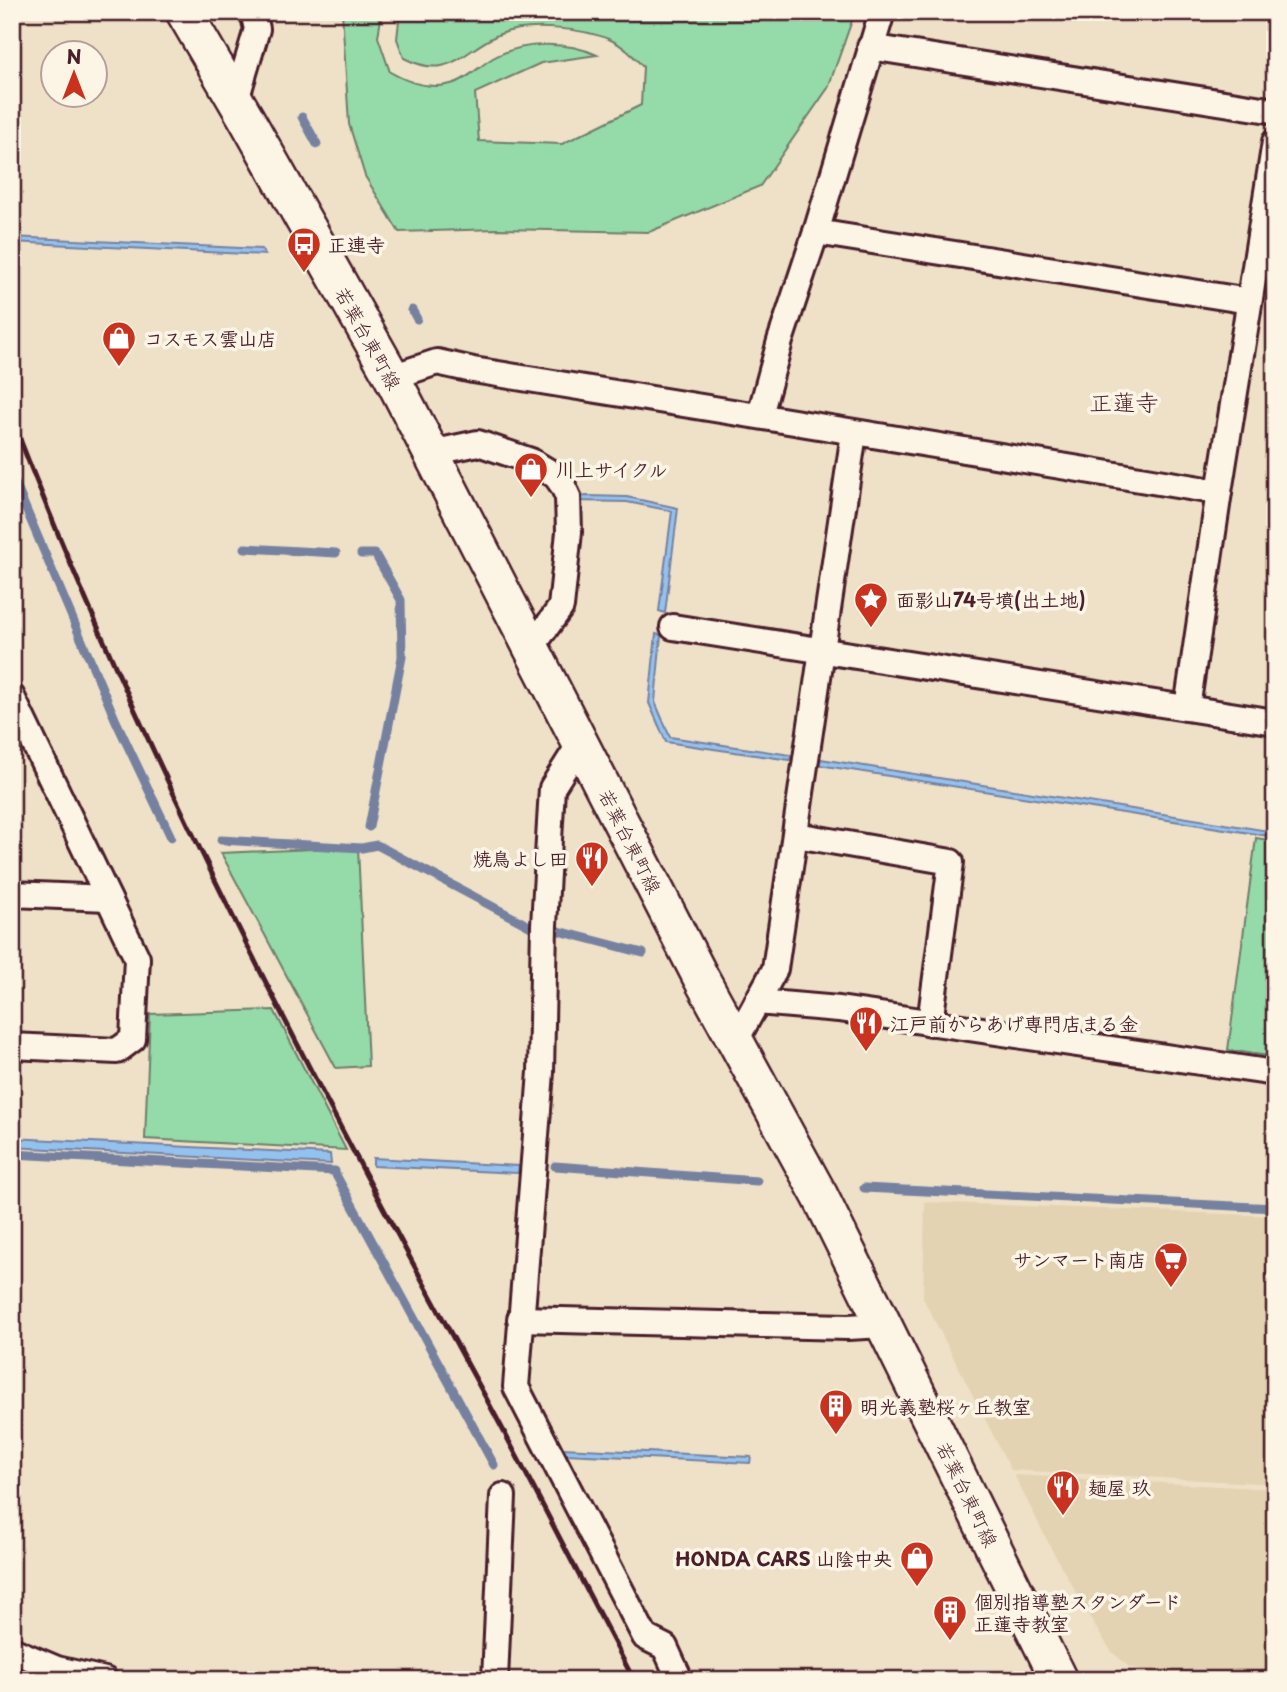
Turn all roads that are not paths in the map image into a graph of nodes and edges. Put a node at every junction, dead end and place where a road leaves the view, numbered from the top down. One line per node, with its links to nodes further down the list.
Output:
1 (184, 12): 5 (main road, 若葉台東町線)
2 (253, 12): 5 (street)
3 (882, 12): 4 (street)
4 (870, 47): 6 (street); 8 (street)
5 (236, 100): 10 (main road, 若葉台東町線)
6 (1275, 111)
7 (1275, 142): 9 (street)
8 (816, 232): 9 (street); 11 (street)
9 (1249, 301): 14 (street)
10 (392, 377): 11 (street); 13 (main road, 若葉台東町線)
11 (760, 415): 12 (street)
12 (854, 433): 14 (street); 17 (street)
13 (431, 453): 16 (main road, 若葉台東町線); 16 (street)
14 (1219, 492): 19 (street)
15 (673, 627): 17 (street)
16 (532, 647): 22 (main road, 若葉台東町線)
17 (824, 651): 19 (street); 23 (street)
18 (12, 697): 21 (street)
19 (1187, 708): 20 (street)
20 (1275, 722)
21 (23, 742): 25 (street)
22 (581, 742): 28 (main road, 若葉台東町線); 31 (street)
23 (796, 835): 26 (street); 27 (street)
24 (12, 894): 25 (street)
25 (108, 898): 29 (street)
26 (757, 1002): 27 (street); 28 (street)
27 (930, 1023): 30 (street)
28 (735, 1042): 32 (main road, 若葉台東町線)
29 (12, 1046)
30 (1275, 1073)
31 (520, 1319): 32 (street); 37 (street)
32 (884, 1325): 38 (main road, 若葉台東町線)
33 (503, 1496): 36 (street)
34 (12, 1650): 35 (street)
35 (105, 1680)
36 (495, 1680)
37 (680, 1680)
38 (1059, 1680)

